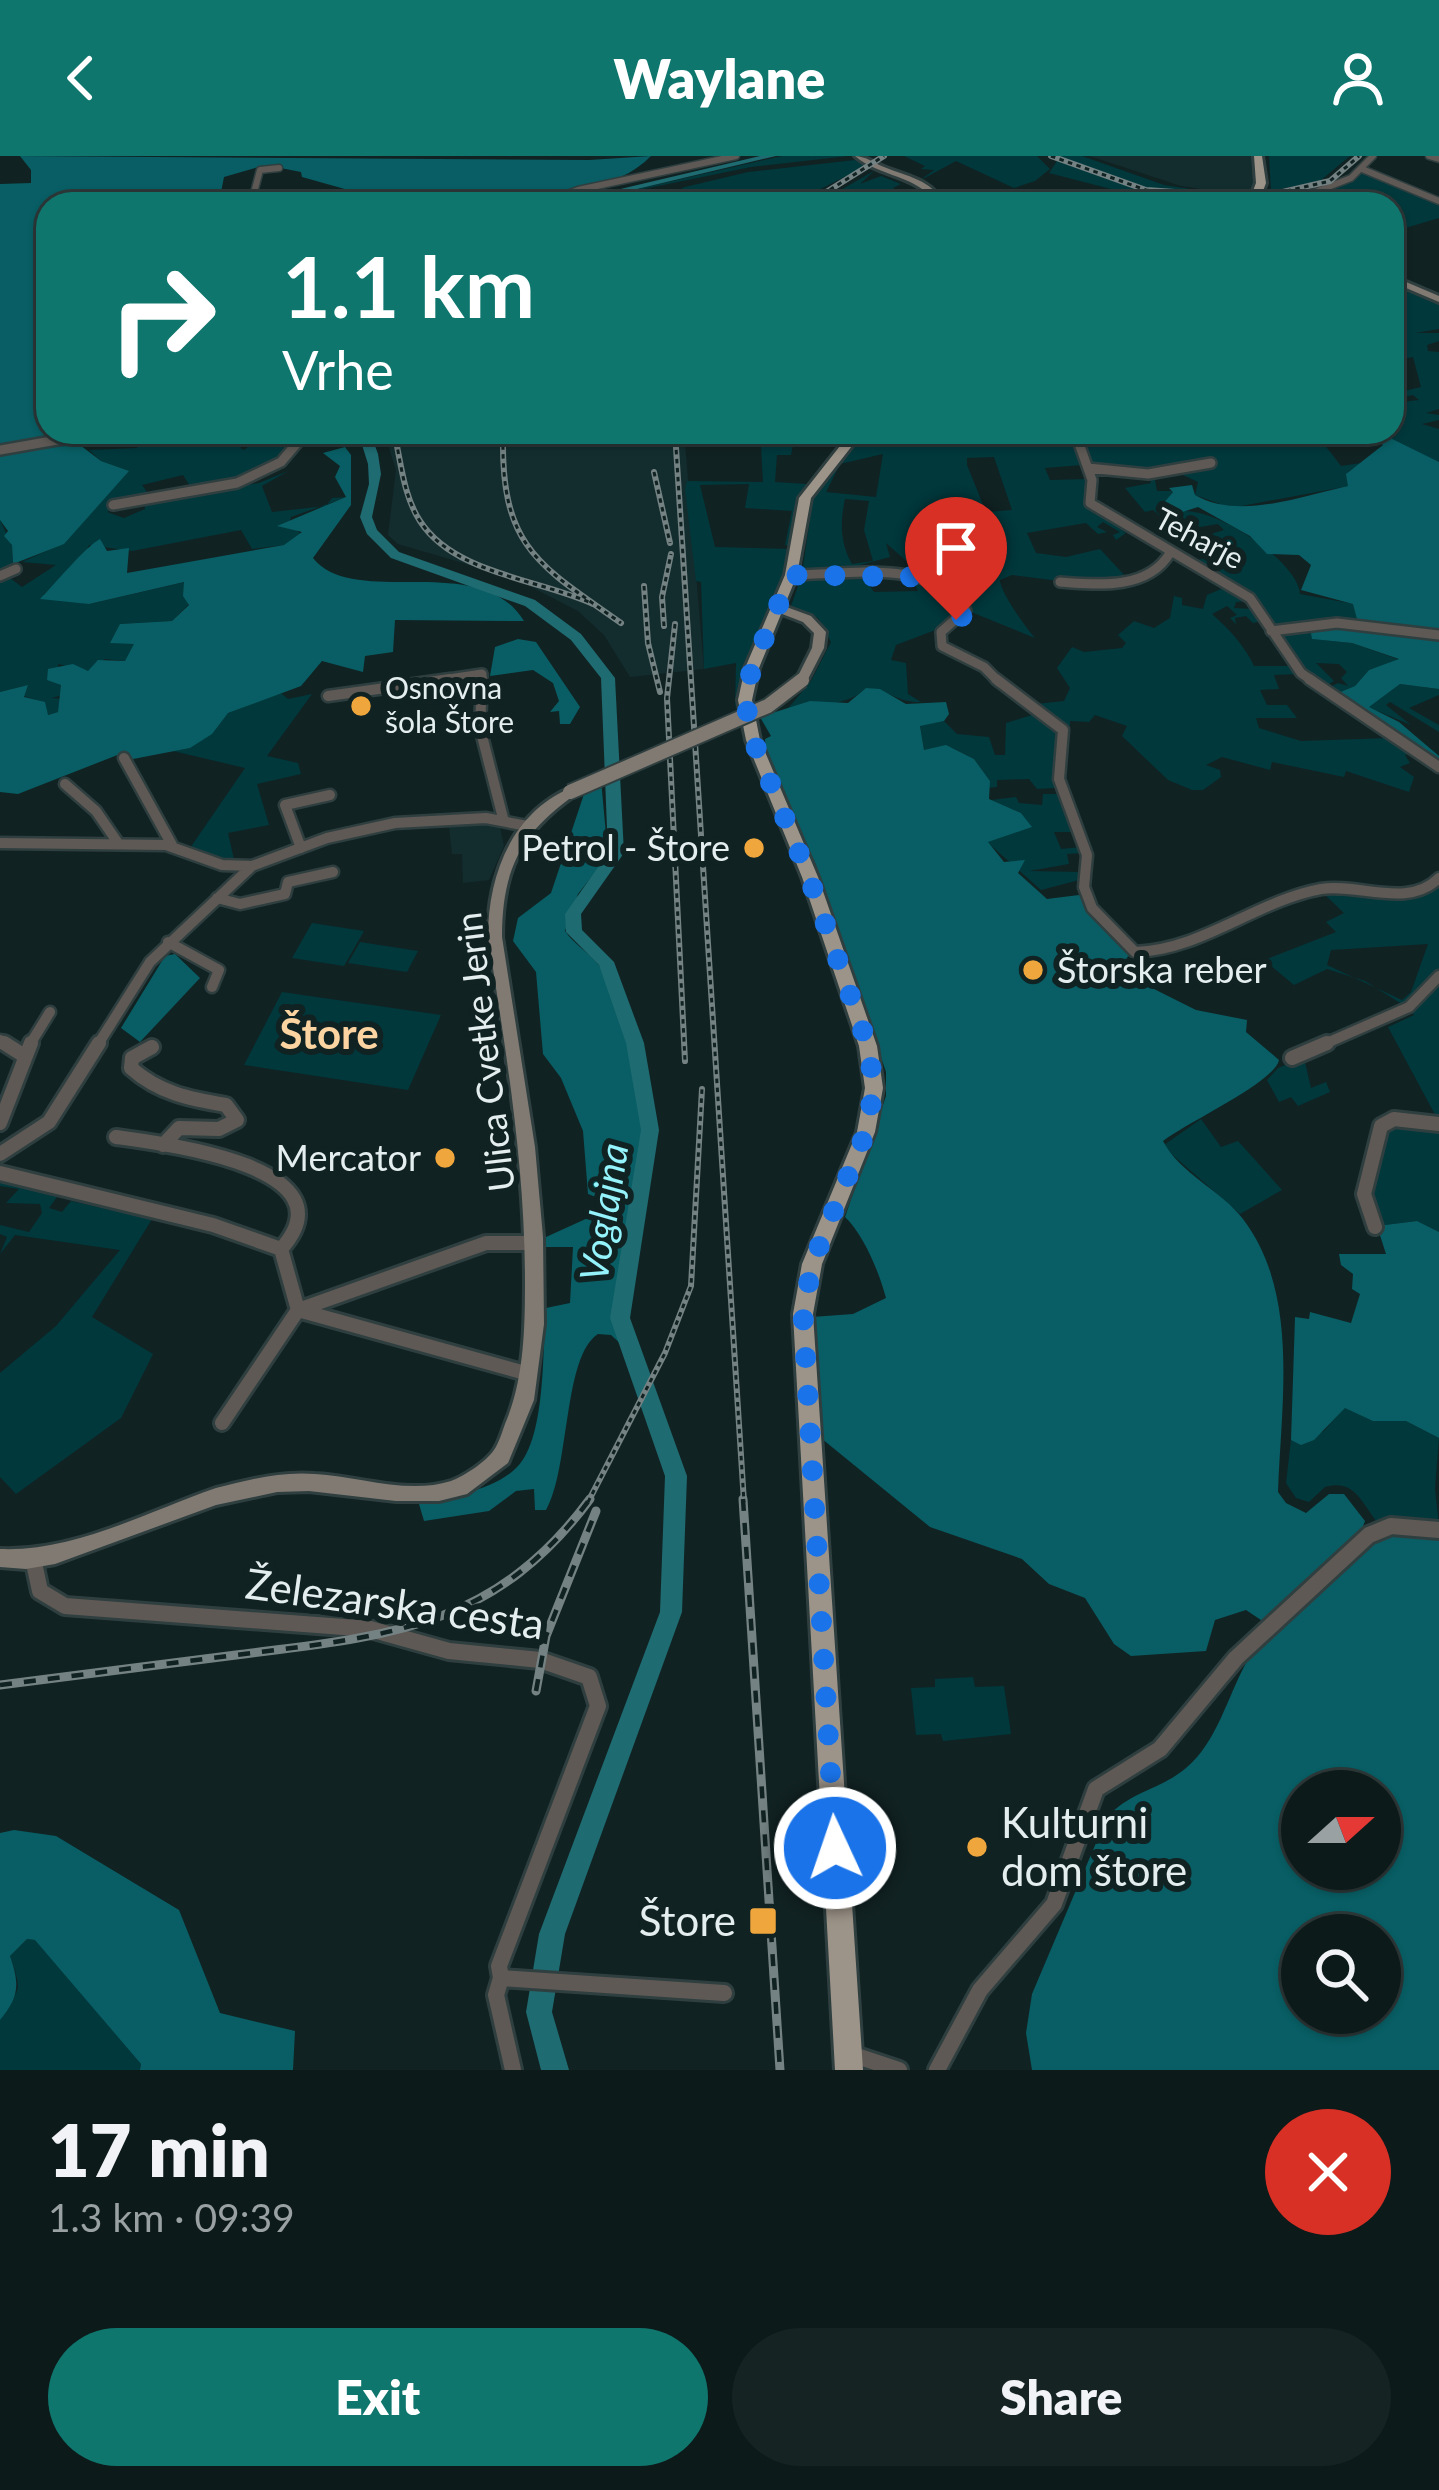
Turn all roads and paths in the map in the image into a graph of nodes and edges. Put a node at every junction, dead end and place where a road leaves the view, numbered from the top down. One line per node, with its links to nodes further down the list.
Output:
1 (736, 156): 10 (street)
2 (859, 156): 11 (street)
3 (1258, 156): 12 (main road)
4 (1373, 156): 8 (street)
5 (1429, 156): 6 (street)
6 (1439, 159)
7 (280, 168): 9 (street)
8 (1362, 169): 13 (street); 14 (street)
9 (254, 192)
10 (573, 192)
11 (932, 192)
12 (1258, 192)
13 (1319, 192)
14 (1439, 201)
15 (1404, 284): 16 (street)
16 (1439, 299)
17 (36, 444): 21 (street)
18 (295, 444): 24 (street)
19 (848, 444): 27 (main road)
20 (1079, 444): 23 (street, Teharje)
21 (0, 450)
22 (1211, 463): 23 (street)
23 (1088, 468): 25 (street, Teharje)
24 (112, 505)
25 (1170, 553): 29 (street); 31 (street, Teharje)
26 (16, 569): 28 (street)
27 (791, 575): 30 (main road); 48 (street)
28 (0, 576)
29 (1060, 582)
30 (781, 609): 32 (main road); 33 (street)
31 (1271, 631): 34 (street); 37 (street, Teharje)
32 (768, 634): 33 (street); 75 (main road)
33 (820, 634): 41 (street, Ulica Cvetke Jerin, bridge)
34 (1439, 635)
35 (328, 696): 40 (street)
36 (124, 758): 44 (street)
37 (1439, 766)
38 (65, 784): 43 (street)
39 (330, 795): 45 (street)
40 (503, 818): 41 (street); 45 (street)
41 (527, 826): 66 (street, Ulica Cvetke Jerin)
42 (0, 842): 43 (street)
43 (118, 843): 44 (street)
44 (172, 845): 46 (street)
45 (301, 848): 46 (street)
46 (252, 866): 49 (street)
47 (333, 872): 49 (street)
48 (1439, 878)
49 (217, 898): 50 (street)
50 (168, 942): 52 (street); 62 (street)
51 (1439, 976): 57 (street)
52 (212, 987)
53 (50, 1012): 56 (street)
54 (0, 1040): 56 (street)
55 (152, 1047): 61 (street)
56 (23, 1054): 58 (street)
57 (1292, 1058)
58 (0, 1123)
59 (1439, 1124): 64 (street)
60 (116, 1137): 61 (street)
61 (163, 1145): 65 (street)
62 (0, 1154)
63 (0, 1173): 65 (street)
64 (1375, 1227)
65 (281, 1250): 67 (street)
66 (538, 1252): 67 (street); 68 (street, Ulica Cvetke Jerin)
67 (298, 1310): 68 (street); 69 (street)
68 (530, 1371): 72 (street)
69 (222, 1423)
70 (1439, 1530): 78 (street)
71 (0, 1558): 72 (street)
72 (33, 1558): 73 (street, Železarska cesta)
73 (504, 1980): 74 (street); 76 (street)
74 (724, 1994)
75 (848, 2061): 77 (street)
76 (513, 2070)
77 (899, 2070)
78 (937, 2070)

